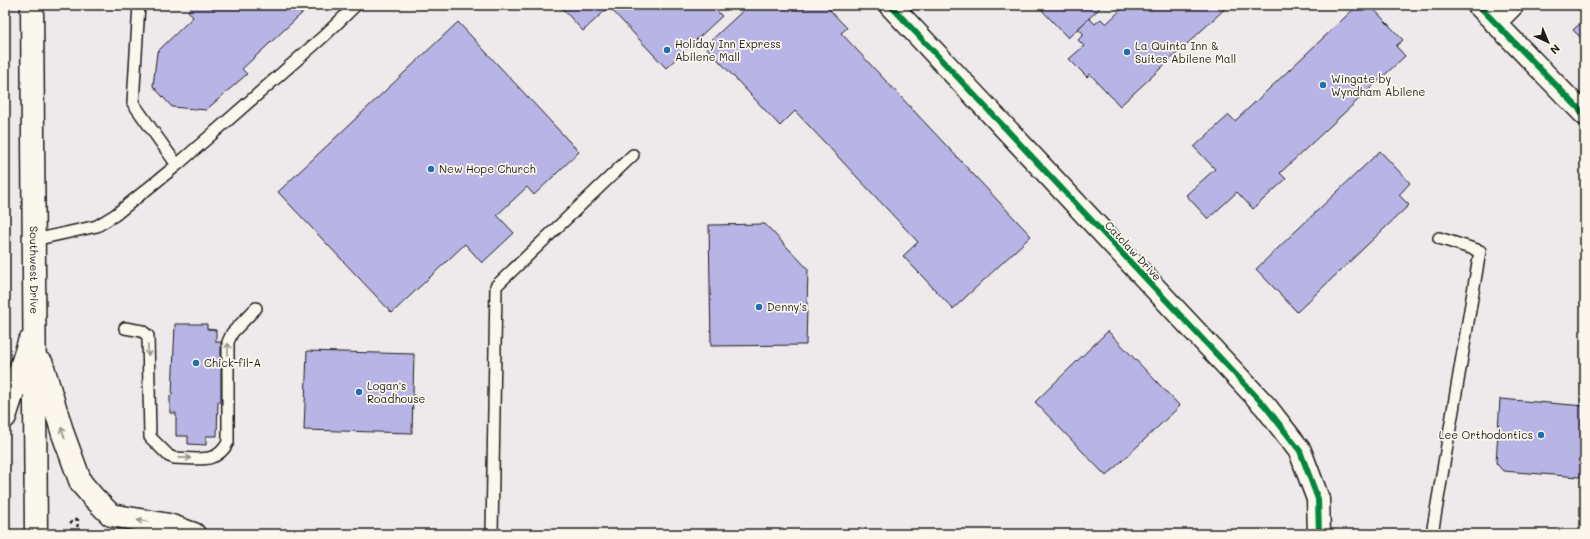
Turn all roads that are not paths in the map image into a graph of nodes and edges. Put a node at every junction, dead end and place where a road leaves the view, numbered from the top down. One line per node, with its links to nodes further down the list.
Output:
1 (32, 5): 12 (main road, Southwest Drive)
2 (139, 5): 10 (lane)
3 (890, 5): 20 (main road, Catclaw Drive)
4 (1478, 5): 7 (street)
5 (1513, 5): 7 (street)
6 (351, 7): 10 (lane)
7 (1495, 24): 8 (street)
8 (1585, 115)
9 (633, 155): 19 (lane)
10 (177, 166): 12 (lane)
11 (1439, 238): 21 (lane)
12 (34, 240): 15 (main road, Southwest Drive)
13 (256, 308): 14 (lane, one-way to 13)
14 (125, 328)
15 (35, 333): 16 (main road); 17 (main road, Southwest Drive); 18 (main road, one-way to 15)
16 (5, 417)
17 (36, 534)
18 (194, 534)
19 (492, 534)
20 (1319, 534)
21 (1432, 534)

